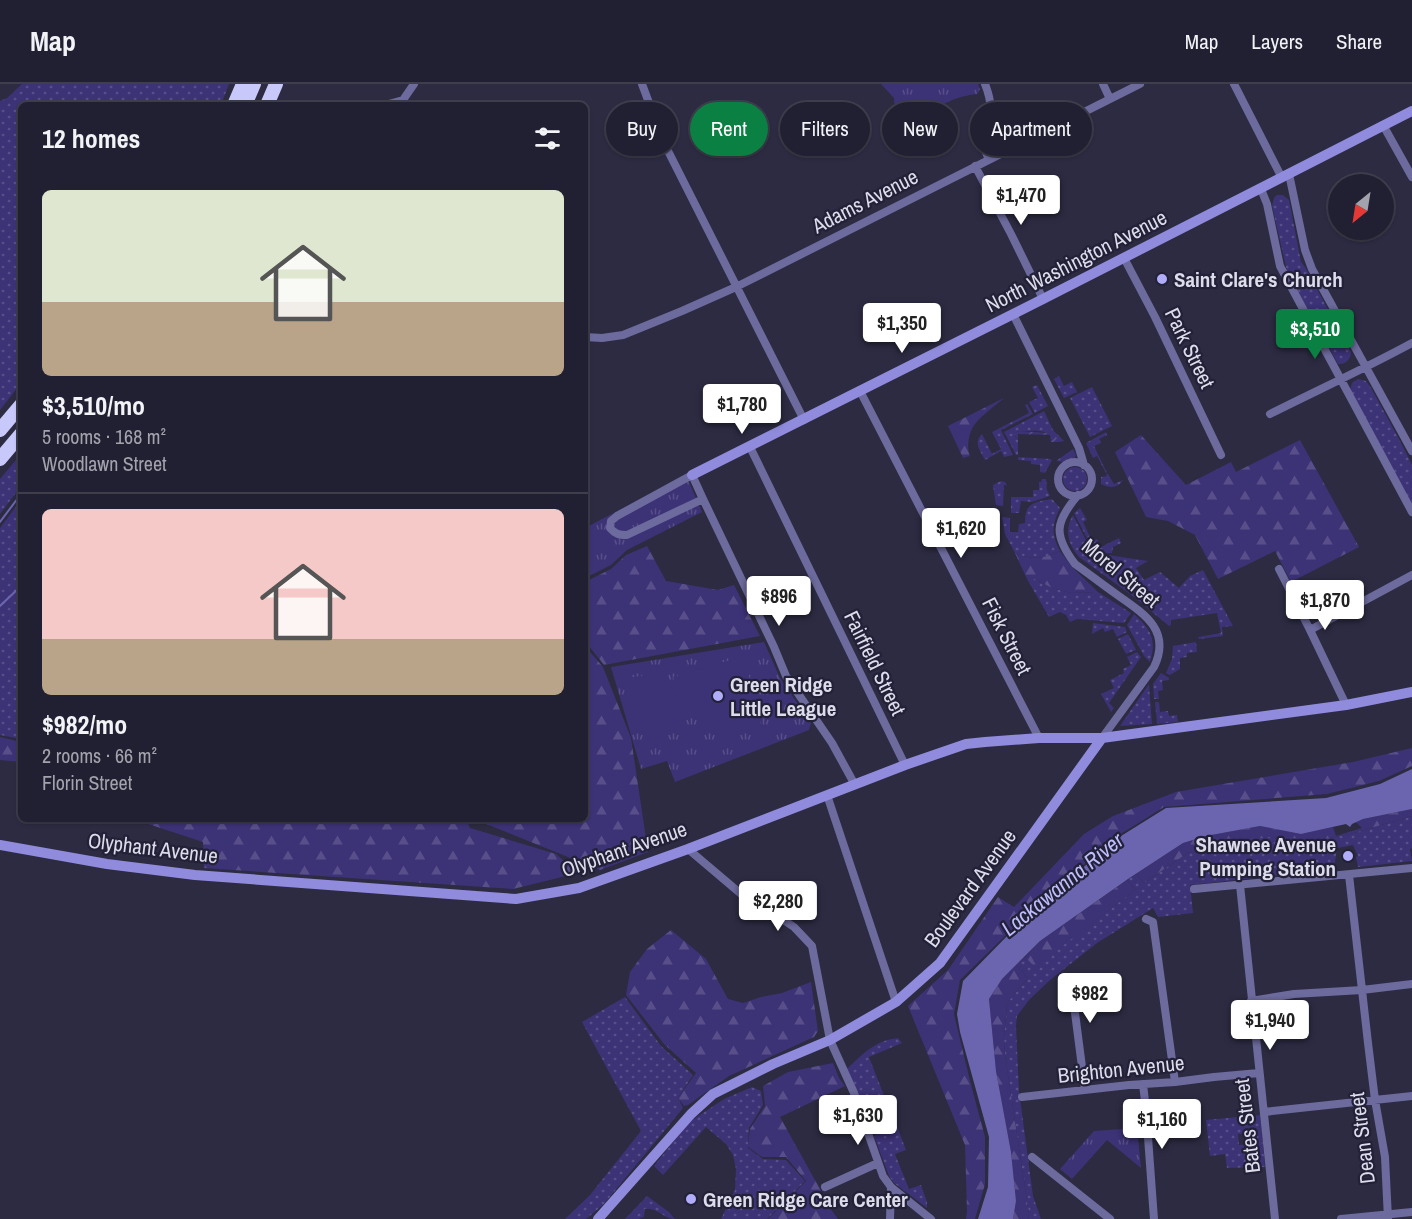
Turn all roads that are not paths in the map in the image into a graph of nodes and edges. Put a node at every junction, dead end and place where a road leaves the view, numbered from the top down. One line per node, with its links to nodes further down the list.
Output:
1 (243, 84): 11 (highway)
2 (254, 84): 12 (highway)
3 (276, 84): 13 (highway)
4 (414, 84): 14 (street)
5 (642, 84): 23 (street)
6 (985, 84): 17 (street)
7 (1102, 84): 10 (street)
8 (1140, 84): 10 (street, Adams Avenue)
9 (1234, 84): 19 (street)
10 (1110, 99): 17 (street, Adams Avenue)
11 (235, 102)
12 (246, 102)
13 (268, 102)
14 (396, 102)
15 (1412, 111): 16 (street, North Washington Avenue)
16 (1383, 125): 19 (street, North Washington Avenue); 20 (street)
17 (990, 159): 18 (street, Adams Avenue)
18 (975, 166): 23 (street, Adams Avenue); 24 (street)
19 (1286, 176): 21 (street, North Washington Avenue); 28 (street)
20 (1412, 177)
21 (1261, 189): 22 (street, North Washington Avenue); 29 (street)
22 (1124, 258): 24 (street, North Washington Avenue); 38 (street, Park Street)
23 (736, 287): 26 (street, Adams Avenue); 33 (street)
24 (1043, 299): 25 (street, North Washington Avenue)
25 (1013, 314): 30 (street, North Washington Avenue); 40 (street, Morel Street)
26 (588, 338)
27 (1412, 343): 28 (street)
28 (1366, 368): 29 (street); 37 (street)
29 (1340, 379): 32 (street); 44 (street)
30 (860, 391): 33 (street, North Washington Avenue); 50 (street, Fisk Street)
31 (18, 409): 34 (highway)
32 (1270, 414)
33 (804, 420): 36 (street, North Washington Avenue)
34 (0, 430)
35 (18, 438): 39 (highway)
36 (750, 447): 41 (street, North Washington Avenue); 52 (street, Fairfield Street)
37 (1412, 451)
38 (1221, 455)
39 (0, 459)
40 (1084, 465): 42 (street, Morel Street); 42 (street)
41 (692, 475): 43 (street); 43 (street)
42 (1078, 495): 51 (street, Morel Street)
43 (703, 499): 53 (street)
44 (1412, 512)
45 (1278, 569): 47 (street)
46 (1412, 575): 47 (street)
47 (1310, 630): 49 (street)
48 (1412, 692): 49 (street)
49 (1346, 705): 51 (street)
50 (1039, 738): 51 (street, Olyphant Avenue); 52 (street, Olyphant Avenue)
51 (1102, 738): 66 (street, Boulevard Avenue)
52 (905, 765): 53 (street, Olyphant Avenue)
53 (855, 784): 54 (street, Olyphant Avenue)
54 (827, 795): 56 (street, Olyphant Avenue); 66 (street)
55 (0, 844): 56 (street, Olyphant Avenue)
56 (688, 849): 67 (street)
57 (1412, 868): 58 (street)
58 (1349, 875): 59 (street); 64 (street, Dean Street)
59 (1240, 885): 60 (street); 65 (street, Bates Street)
60 (1194, 890)
61 (1146, 918): 69 (street)
62 (1063, 978): 71 (street)
63 (1412, 984): 64 (street)
64 (1362, 990): 65 (street); 74 (street, Dean Street)
65 (1251, 1001): 68 (street, Bates Street)
66 (896, 1002): 67 (street, Boulevard Avenue)
67 (830, 1040): 77 (street); 82 (street, Boulevard Avenue)
68 (1259, 1073): 69 (street, Brighton Avenue); 75 (street, Bates Street)
69 (1175, 1082): 70 (street, Brighton Avenue)
70 (1143, 1084): 71 (street, Brighton Avenue); 86 (street)
71 (1085, 1090): 73 (street, Brighton Avenue)
72 (1412, 1096): 74 (street)
73 (1022, 1097)
74 (1375, 1100): 75 (street); 81 (street, Dean Street)
75 (1264, 1112): 87 (street, Bates Street)
76 (1032, 1157): 85 (street)
77 (878, 1162): 78 (street); 79 (street)
78 (825, 1187)
79 (891, 1187): 83 (street); 84 (street)
80 (1412, 1212): 81 (street)
81 (1388, 1217): 88 (street)
82 (597, 1219)
83 (890, 1219)
84 (931, 1219)
85 (1110, 1219)
86 (1154, 1219)
87 (1275, 1219)
88 (1341, 1219)

